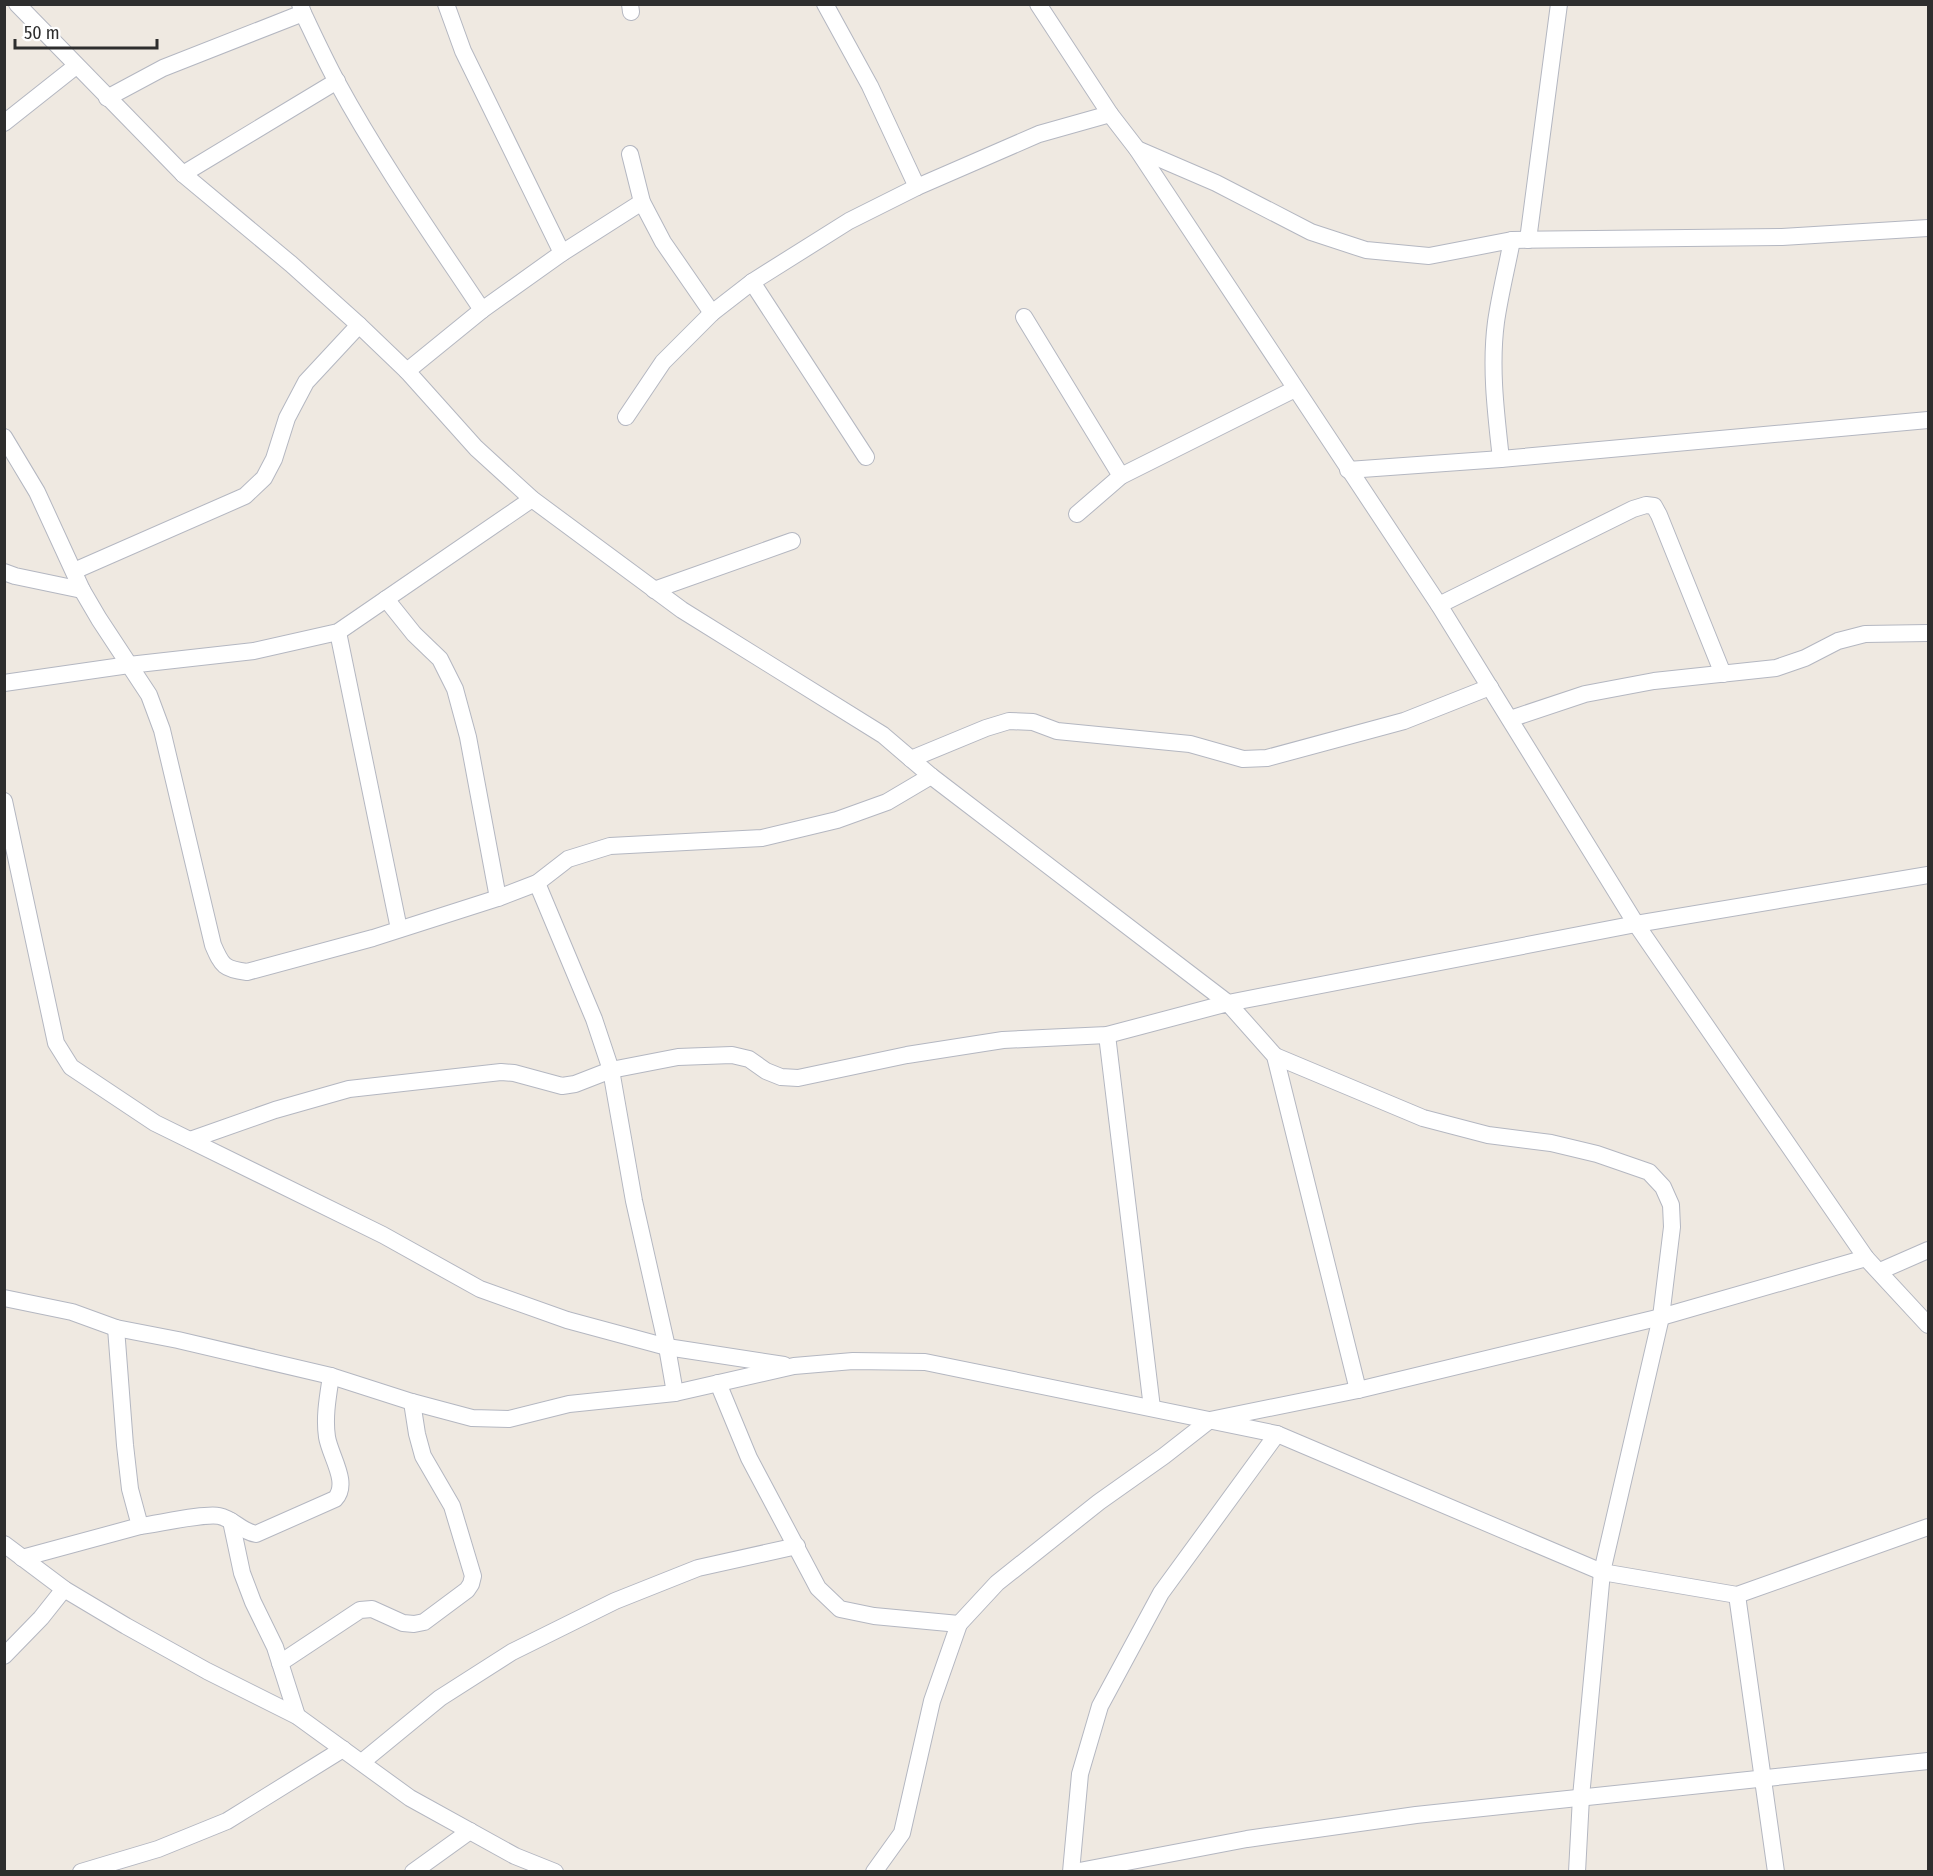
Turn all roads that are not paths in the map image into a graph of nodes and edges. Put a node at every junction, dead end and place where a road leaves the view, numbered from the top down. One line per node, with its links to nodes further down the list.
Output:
1 (17, 4): 7 (street)
2 (446, 4): 19 (street)
3 (825, 4): 15 (street)
4 (1038, 4): 10 (street)
5 (1559, 4): 18 (street)
6 (302, 9): 8 (street); 9 (street)
7 (76, 66): 9 (street); 11 (street)
8 (337, 81): 14 (street); 21 (street)
9 (107, 98): 14 (street)
10 (1110, 114): 12 (street); 15 (street)
11 (4, 123)
12 (1137, 149): 18 (street); 26 (street)
13 (630, 154): 16 (street)
14 (183, 174): 24 (street)
15 (917, 187): 20 (street)
16 (642, 202): 19 (street); 22 (street)
17 (1929, 228): 18 (street)
18 (1520, 240): 31 (street)
19 (562, 254): 21 (street)
20 (752, 282): 22 (street); 30 (street)
21 (482, 310): 25 (street)
22 (712, 313): 27 (street)
23 (1024, 318): 33 (street)
24 (359, 325): 25 (street); 37 (street)
25 (407, 371): 34 (street)
26 (1295, 389): 32 (street); 33 (street)
27 (626, 417)
28 (1929, 420): 31 (street)
29 (4, 437): 37 (street)
30 (866, 457)
31 (1501, 459): 32 (street)
32 (1348, 470): 42 (street)
33 (1122, 476): 35 (street)
34 (532, 499): 40 (street); 41 (street)
35 (1077, 514)
36 (792, 541): 40 (street)
37 (74, 571): 39 (street)
38 (4, 572): 39 (street)
39 (82, 590): 45 (street)
40 (654, 590): 50 (street)
41 (386, 598): 43 (street); 55 (street)
42 (1439, 605): 46 (street); 48 (street)
43 (338, 632): 45 (street); 57 (street)
44 (1929, 633): 46 (street)
45 (129, 665): 47 (street); 57 (street)
46 (1723, 674): 49 (street)
47 (4, 683)
48 (1490, 687): 49 (street); 50 (street)
49 (1510, 719): 56 (street)
50 (911, 759): 51 (street)
51 (931, 776): 54 (street); 58 (street)
52 (4, 801): 62 (street)
53 (1929, 875): 56 (street)
54 (537, 883): 55 (street); 61 (street)
55 (498, 898): 57 (street)
56 (1636, 924): 58 (street); 64 (street)
57 (399, 929)
58 (1228, 1003): 59 (street); 60 (street)
59 (1107, 1035): 61 (street); 77 (street)
60 (1275, 1056): 67 (street); 74 (street)
61 (611, 1070): 62 (street); 70 (street)
62 (190, 1140): 70 (street)
63 (1929, 1250): 65 (street)
64 (1866, 1258): 65 (street); 67 (street)
65 (1880, 1271): 68 (street)
66 (4, 1298): 69 (street)
67 (1661, 1317): 74 (street); 86 (street)
68 (1929, 1325)
69 (116, 1328): 72 (street); 81 (street)
70 (667, 1347): 71 (street); 75 (street)
71 (794, 1366): 73 (street); 77 (street)
72 (331, 1376): 76 (street); 80 (street)
73 (717, 1383): 75 (street); 84 (street)
74 (1358, 1390): 78 (street)
75 (675, 1393): 76 (street)
76 (412, 1402): 91 (street)
77 (1152, 1408): 78 (street)
78 (1210, 1420): 79 (street); 89 (street)
79 (1277, 1434): 86 (street); 105 (street)
80 (231, 1521): 81 (street); 91 (street)
81 (140, 1526): 85 (street)
82 (1929, 1527): 88 (street)
83 (4, 1544): 85 (street)
84 (797, 1546): 89 (street); 95 (street)
85 (22, 1558): 87 (street)
86 (1602, 1572): 88 (street); 97 (street)
87 (64, 1588): 90 (street); 92 (street)
88 (1737, 1595): 96 (street)
89 (959, 1624): 104 (street)
90 (4, 1656)
91 (280, 1663): 92 (street)
92 (297, 1716): 93 (street)
93 (343, 1749): 95 (street); 100 (street)
94 (1929, 1761): 96 (street)
95 (362, 1762): 98 (street)
96 (1764, 1779): 97 (street); 107 (street)
97 (1581, 1797): 105 (street); 106 (street)
98 (470, 1831): 99 (street); 101 (street)
99 (515, 1856): 102 (street); 103 (street)
100 (81, 1872)
101 (413, 1872)
102 (523, 1872)
103 (555, 1872)
104 (874, 1872)
105 (1072, 1872)
106 (1576, 1872)
107 (1776, 1872)

